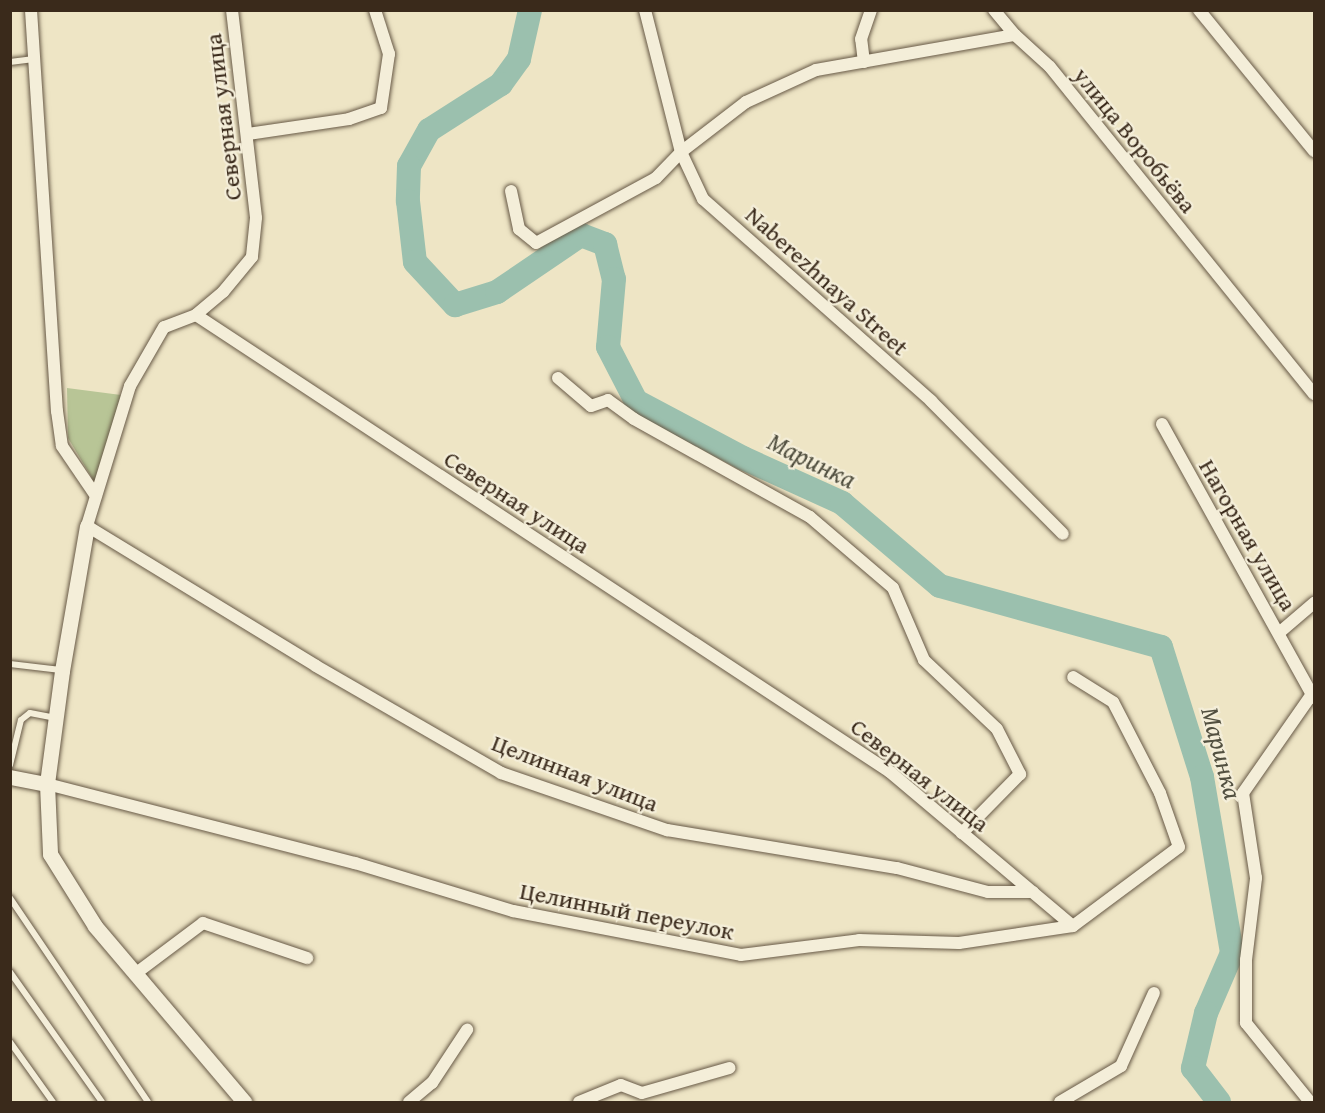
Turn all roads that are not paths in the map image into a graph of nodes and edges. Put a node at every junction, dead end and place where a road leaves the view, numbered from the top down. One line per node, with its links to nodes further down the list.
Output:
1 (31, 10): 9 (street)
2 (232, 10): 12 (street, Северная улица)
3 (375, 10): 12 (street)
4 (645, 10): 14 (street, Naberezhnaya Street)
5 (871, 10): 11 (street)
6 (994, 10): 8 (street, улица Воробьёва)
7 (1199, 10): 13 (street)
8 (1015, 35): 11 (street); 18 (street, улица Воробьёва)
9 (36, 59): 10 (lane); 20 (street)
10 (10, 62)
11 (864, 62): 14 (street)
12 (248, 134): 16 (street, Северная улица)
13 (1314, 151)
14 (681, 152): 15 (street); 22 (street, Naberezhnaya Street)
15 (511, 191)
16 (196, 315): 20 (street); 33 (street, Северная улица)
17 (558, 378): 33 (street)
18 (1314, 394)
19 (1162, 424): 24 (street, Нагорная улица)
20 (96, 496): 21 (street)
21 (87, 526): 26 (street); 34 (street, Целинная улица)
22 (1063, 534)
23 (1314, 603): 24 (street)
24 (1280, 632): 28 (street, Нагорная улица)
25 (10, 664): 26 (lane)
26 (62, 670): 29 (street)
27 (1073, 677): 36 (street, Целинный переулок)
28 (1313, 696): 51 (street)
29 (55, 718): 30 (lane); 32 (street)
30 (10, 765)
31 (10, 777): 32 (street)
32 (47, 784): 36 (street, Целинный переулок); 39 (street)
33 (962, 833): 34 (street, Северная улица)
34 (1033, 892): 36 (street, Северная улица)
35 (10, 898): 47 (lane)
36 (1073, 926)
37 (307, 958): 39 (street)
38 (10, 972): 46 (lane)
39 (135, 974): 44 (street)
40 (1154, 993): 50 (street)
41 (467, 1030): 48 (street)
42 (10, 1042): 45 (lane)
43 (729, 1068): 49 (street)
44 (238, 1101)
45 (53, 1102)
46 (102, 1102)
47 (148, 1102)
48 (408, 1102)
49 (579, 1102)
50 (1060, 1102)
51 (1310, 1102)

